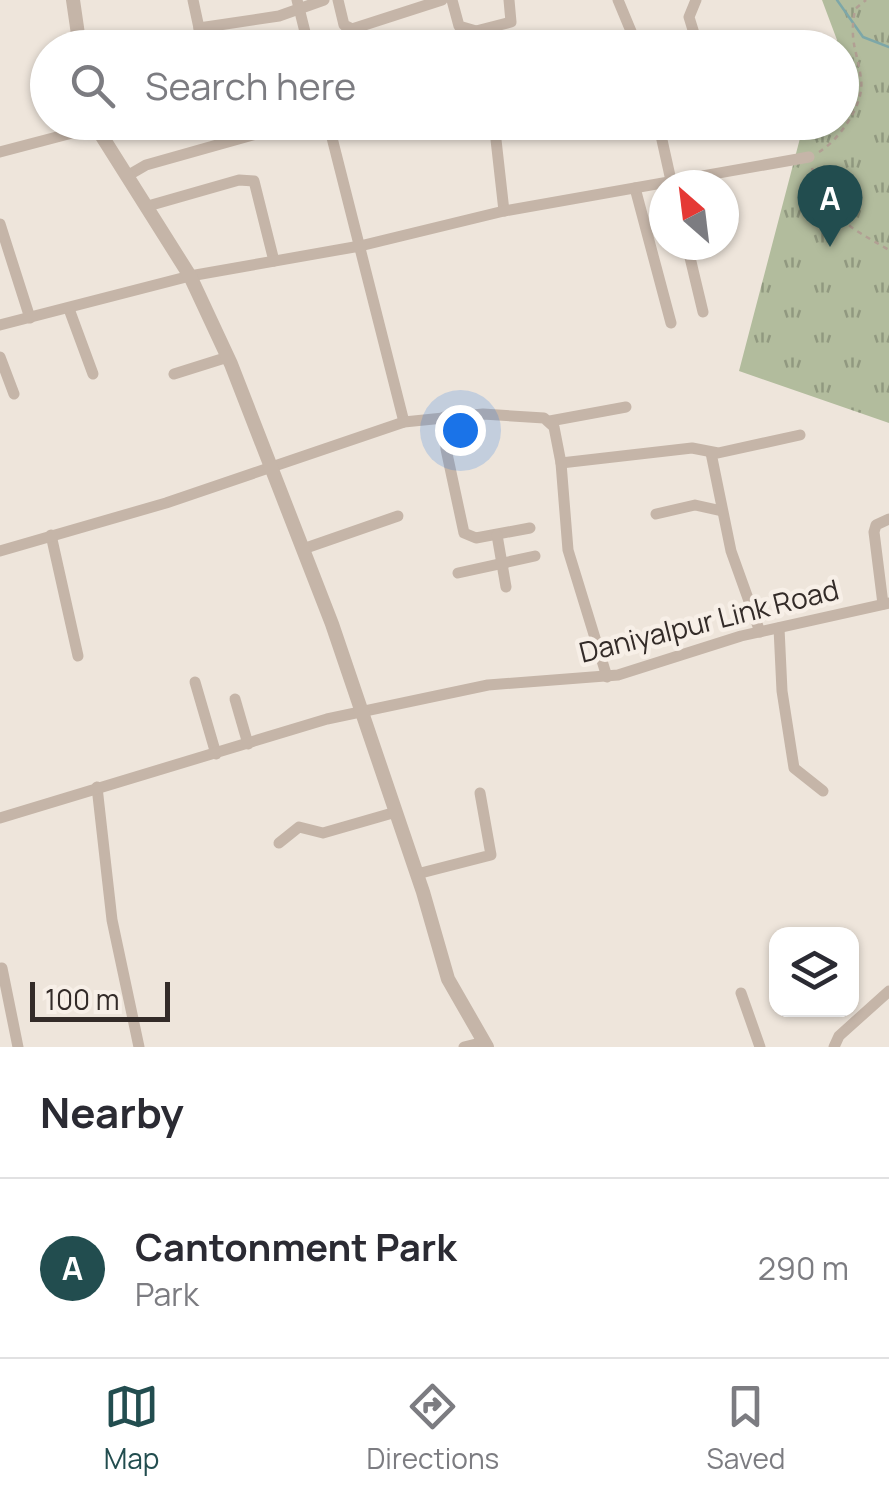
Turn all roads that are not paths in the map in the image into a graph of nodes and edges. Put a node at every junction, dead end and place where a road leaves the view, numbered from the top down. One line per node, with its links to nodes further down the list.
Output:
1 (73, 0): 12 (street)
2 (194, 0): 11 (street)
3 (324, 0): 10 (street)
4 (338, 0): 5 (street)
5 (442, 0)
6 (452, 0): 14 (street)
7 (509, 0): 15 (street)
8 (618, 0): 16 (street)
9 (696, 0): 17 (street)
10 (298, 5): 11 (street); 13 (street)
11 (199, 28)
12 (77, 30)
13 (304, 30)
14 (472, 30)
15 (480, 30)
16 (630, 30)
17 (693, 30)
18 (42, 140): 24 (street)
19 (104, 140): 28 (street)
20 (235, 140): 28 (street)
21 (333, 140): 34 (street)
22 (496, 140): 32 (street)
23 (662, 140): 26 (street)
24 (0, 152)
25 (808, 157): 27 (street)
26 (669, 170)
27 (739, 170)
28 (127, 176): 31 (street)
29 (649, 186): 30 (street)
30 (635, 188): 32 (street); 41 (street)
31 (148, 206): 36 (street); 37 (street)
32 (504, 211): 34 (street)
33 (0, 224): 40 (street)
34 (360, 246): 36 (street); 51 (street)
35 (691, 260): 39 (street)
36 (274, 261): 37 (street)
37 (190, 276): 38 (street); 44 (street)
38 (69, 309): 40 (street); 45 (street)
39 (703, 312)
40 (30, 318): 42 (street)
41 (671, 323)
42 (0, 325)
43 (0, 357): 47 (street)
44 (228, 357): 46 (street); 55 (street)
45 (93, 374)
46 (174, 374)
47 (14, 394)
48 (626, 407): 50 (street)
49 (444, 417): 50 (street); 51 (street); 62 (street)
50 (550, 420): 54 (street)
51 (404, 422): 55 (street)
52 (800, 435): 53 (street)
53 (711, 453): 54 (street); 56 (street)
54 (561, 463): 73 (street)
55 (272, 468): 61 (street); 63 (street)
56 (722, 511): 57 (street); 71 (street)
57 (656, 514)
58 (398, 516): 63 (street)
59 (889, 519): 69 (street)
60 (530, 528): 62 (street)
61 (51, 535): 64 (street); 72 (street)
62 (498, 535): 66 (street)
63 (303, 549): 76 (street)
64 (0, 551)
65 (535, 556): 66 (street)
66 (502, 564): 67 (street); 68 (street)
67 (458, 573)
68 (506, 587)
69 (886, 603): 70 (street, Daniyalpur Link Road)
70 (779, 628): 71 (street, Daniyalpur Link Road); 80 (street)
71 (760, 632): 73 (street, Daniyalpur Link Road)
72 (78, 656)
73 (607, 677): 76 (street, Daniyalpur Link Road)
74 (195, 682): 78 (street)
75 (235, 699): 77 (street)
76 (363, 713): 77 (street, Daniyalpur Link Road); 82 (street)
77 (248, 744): 78 (street, Daniyalpur Link Road)
78 (216, 754): 79 (street, Daniyalpur Link Road)
79 (98, 787): 83 (street, Daniyalpur Link Road); 91 (street)
80 (823, 791)
81 (480, 793): 85 (street)
82 (396, 812): 84 (street); 85 (street)
83 (0, 818)
84 (280, 843)
85 (417, 874): 89 (street)
86 (2, 968): 90 (street)
87 (889, 991): 94 (street)
88 (741, 994): 93 (street)
89 (485, 1044): 92 (street)
90 (18, 1047)
91 (139, 1047)
92 (464, 1047)
93 (760, 1047)
94 (834, 1047)

